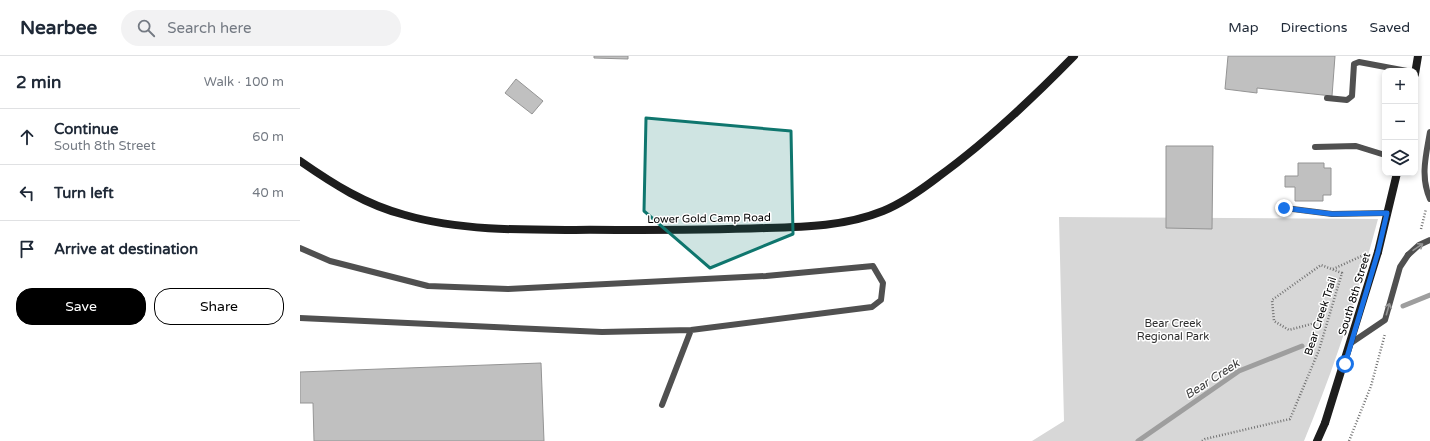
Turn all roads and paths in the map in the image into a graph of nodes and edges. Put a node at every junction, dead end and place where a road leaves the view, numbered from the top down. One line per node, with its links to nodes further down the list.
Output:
1 (1074, 56): 9 (street, Lower Gold Camp Road)
2 (1418, 56): 4 (street)
3 (1391, 68): 5 (lane)
4 (1416, 68)
5 (1328, 98)
6 (1430, 132): 11 (lane)
7 (1315, 147): 8 (lane)
8 (1382, 154)
9 (300, 161)
10 (1396, 176): 14 (street, South 8th Street)
11 (1430, 199)
12 (1284, 208): 14 (lane)
13 (1426, 208): 15 (path)
14 (1387, 213): 18 (street, South 8th Street)
15 (1421, 229)
16 (1430, 240): 24 (lane, one-way to 16, bridge)
17 (300, 248): 23 (lane)
18 (1379, 250): 19 (path); 24 (street, South 8th Street, bridge)
19 (1333, 269): 21 (path, Bear Creek Trail); 26 (path, Bear Creek Trail)
20 (300, 318): 23 (lane)
21 (1315, 323)
22 (1387, 328): 28 (path)
23 (691, 330): 25 (lane)
24 (1351, 344): 27 (street, South 8th Street, bridge)
25 (662, 405)
26 (1202, 441)
27 (1317, 441)
28 (1349, 441)

